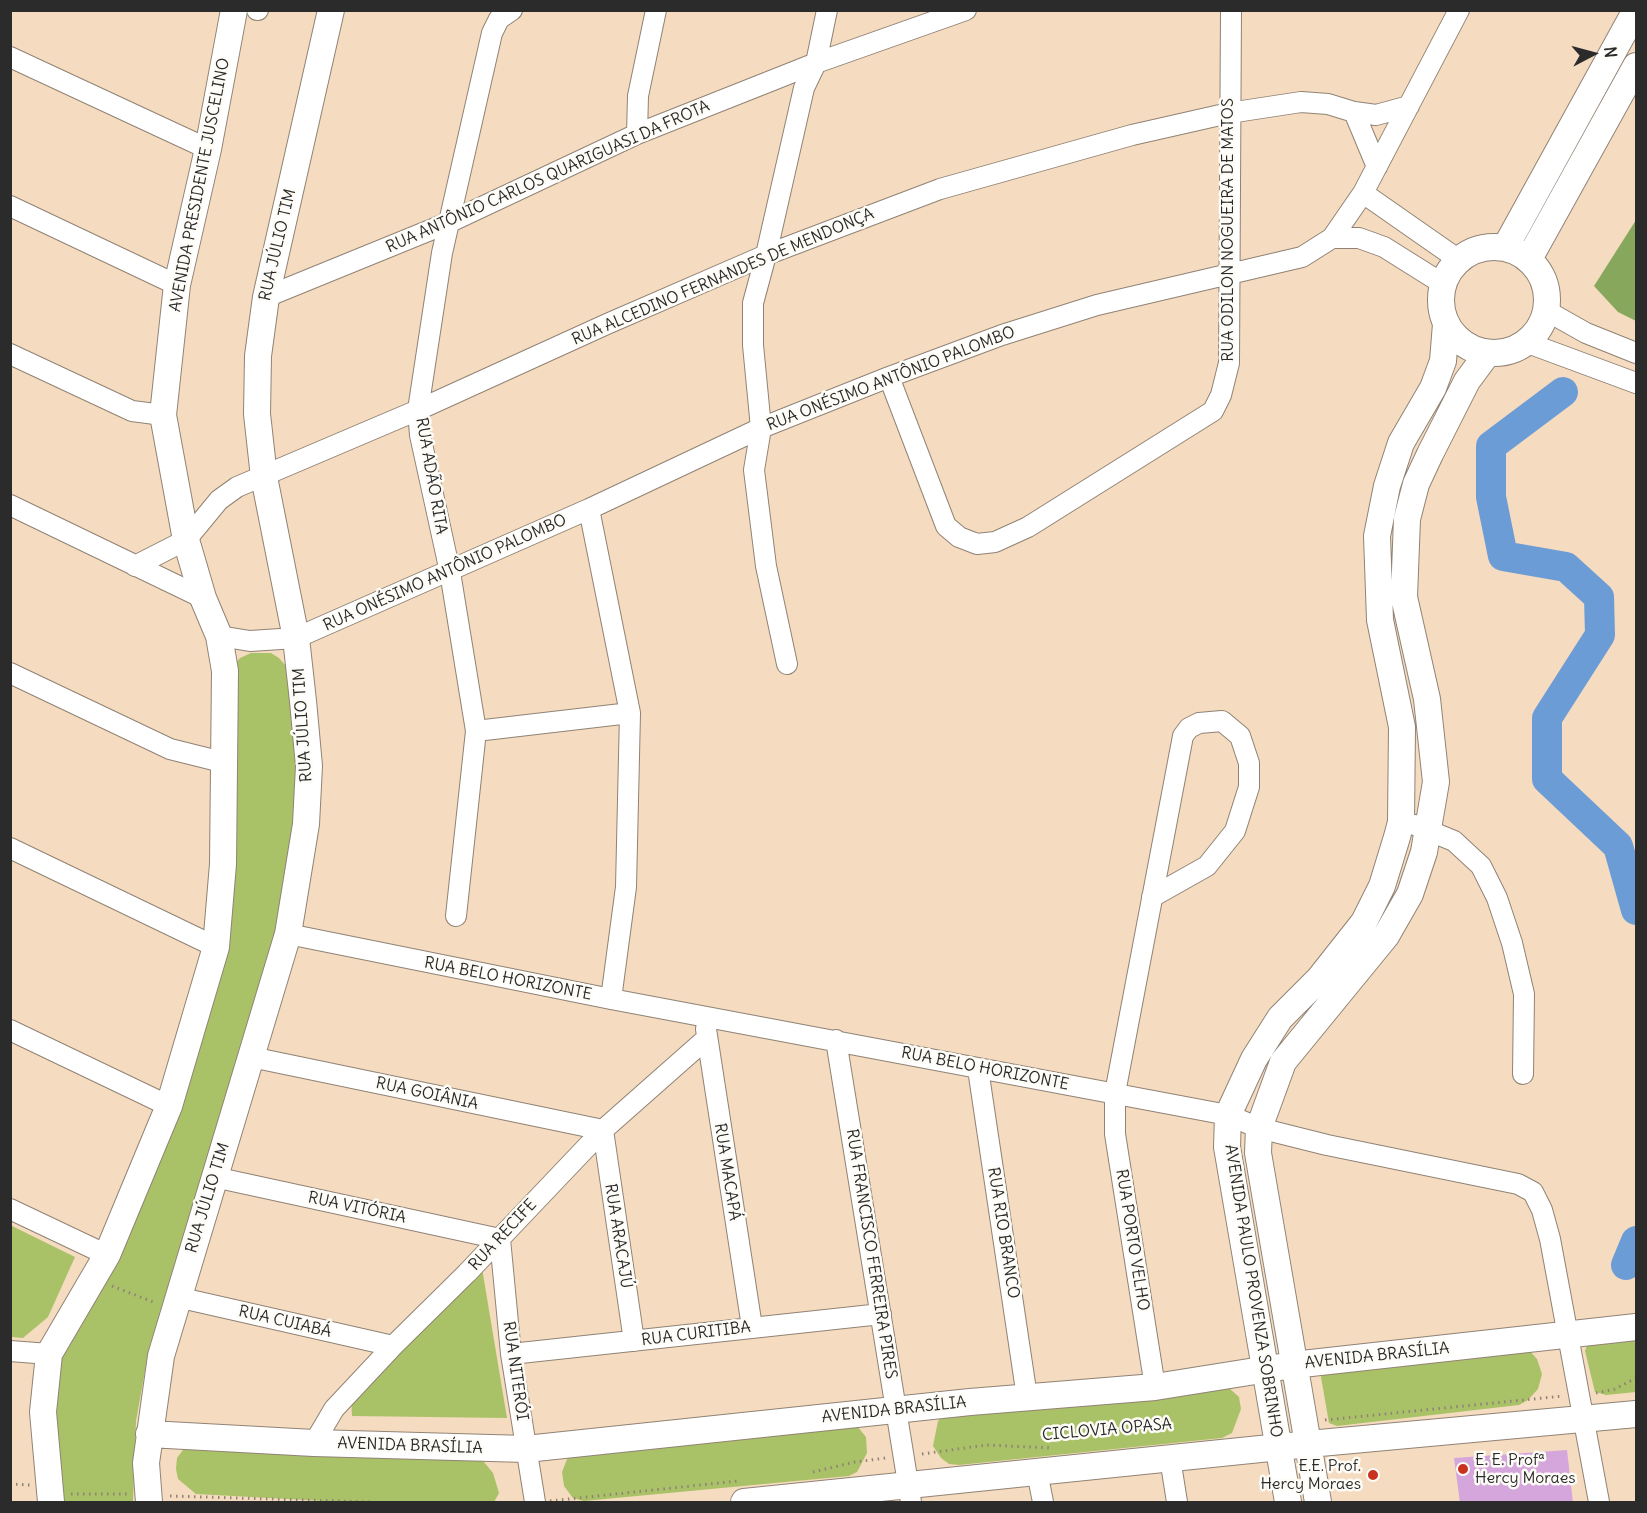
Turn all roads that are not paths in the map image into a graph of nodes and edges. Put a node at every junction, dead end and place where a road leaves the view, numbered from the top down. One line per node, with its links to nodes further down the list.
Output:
1 (234, 10): 17 (main road, AVENIDA PRESIDENTE JUSCELINO)
2 (331, 10): 30 (main road, RUA JÚLIO TIM)
3 (512, 10): 21 (street, RUA ADÃO RITA)
4 (656, 10): 16 (street)
5 (827, 10): 11 (street)
6 (966, 10): 11 (street, RUA ANTÔNIO CARLOS QUARIGUASI DA FROTA)
7 (1231, 10): 15 (street, RUA ODILON NOGUEIRA DE MATOS)
8 (1459, 10): 13 (street, RUA ONÉSIMO ANTÔNIO PALOMBO)
9 (1636, 10): 23 (main road)
10 (10, 57): 17 (street)
11 (816, 63): 16 (street, RUA ANTÔNIO CARLOS QUARIGUASI DA FROTA); 24 (street)
12 (1636, 66): 25 (main road)
13 (1409, 106): 14 (street, RUA ALCEDINO FERNANDES DE MENDONÇA); 18 (street, RUA ONÉSIMO ANTÔNIO PALOMBO)
14 (1354, 112): 15 (street, RUA ALCEDINO FERNANDES DE MENDONÇA); 18 (street)
15 (1229, 113): 24 (street, RUA ALCEDINO FERNANDES DE MENDONÇA); 27 (street, RUA ODILON NOGUEIRA DE MATOS)
16 (637, 134): 21 (street, RUA ANTÔNIO CARLOS QUARIGUASI DA FROTA)
17 (208, 149): 29 (main road, AVENIDA PRESIDENTE JUSCELINO)
18 (1377, 167): 19 (street, RUA ONÉSIMO ANTÔNIO PALOMBO)
19 (1363, 193): 22 (street, RUA ONÉSIMO ANTÔNIO PALOMBO); 26 (street)
20 (10, 206): 29 (street)
21 (450, 222): 30 (street, RUA ANTÔNIO CARLOS QUARIGUASI DA FROTA); 39 (street, RUA ADÃO RITA)
22 (1332, 237): 27 (street, RUA ONÉSIMO ANTÔNIO PALOMBO); 28 (street)
23 (1505, 248): 25 (main road); 26 (main road)
24 (766, 255): 39 (street, RUA ALCEDINO FERNANDES DE MENDONÇA); 41 (street)
25 (1529, 259): 31 (main road)
26 (1459, 260): 28 (main road)
27 (1229, 275): 37 (street, RUA ONÉSIMO ANTÔNIO PALOMBO); 37 (street, RUA ODILON NOGUEIRA DE MATOS)
28 (1443, 284): 32 (main road)
29 (177, 285): 40 (main road, AVENIDA PRESIDENTE JUSCELINO)
30 (266, 297): 42 (main road, RUA JÚLIO TIM)
31 (1547, 310): 33 (main road); 34 (street)
32 (1446, 324): 36 (main road); 56 (main road)
33 (1528, 342): 36 (main road); 38 (street)
34 (1636, 353)
35 (10, 354): 40 (street)
36 (1487, 354): 57 (main road, AVENIDA PAULO PROVENZA SOBRINHO)
37 (889, 377): 41 (street, RUA ONÉSIMO ANTÔNIO PALOMBO)
38 (1636, 383)
39 (418, 410): 42 (street, RUA ALCEDINO FERNANDES DE MENDONÇA); 47 (street, RUA ADÃO RITA)
40 (163, 414): 45 (main road, AVENIDA PRESIDENTE JUSCELINO)
41 (761, 428): 44 (street, RUA ONÉSIMO ANTÔNIO PALOMBO); 51 (street)
42 (264, 477): 45 (street, RUA ALCEDINO FERNANDES DE MENDONÇA); 50 (main road, RUA JÚLIO TIM)
43 (10, 505): 46 (street)
44 (589, 509): 47 (street, RUA ONÉSIMO ANTÔNIO PALOMBO); 53 (street)
45 (186, 540): 46 (street, RUA ALCEDINO FERNANDES DE MENDONÇA); 48 (main road, AVENIDA PRESIDENTE JUSCELINO)
46 (135, 566): 48 (street)
47 (450, 572): 50 (street, RUA ONÉSIMO ANTÔNIO PALOMBO); 54 (street, RUA ADÃO RITA)
48 (203, 598): 49 (main road, AVENIDA PRESIDENTE JUSCELINO)
49 (219, 636): 50 (street, RUA ONÉSIMO ANTÔNIO PALOMBO); 55 (main road, AVENIDA PRESIDENTE JUSCELINO)
50 (296, 638): 61 (main road, RUA JÚLIO TIM)
51 (787, 664)
52 (10, 672): 55 (street)
53 (630, 713): 54 (street); 63 (street)
54 (476, 731): 60 (street, RUA ADÃO RITA)
55 (222, 762): 62 (main road, AVENIDA PRESIDENTE JUSCELINO)
56 (1401, 822): 57 (street); 73 (main road)
57 (1428, 828): 70 (street); 74 (main road, AVENIDA PAULO PROVENZA SOBRINHO)
58 (10, 848): 62 (street)
59 (1152, 897): 59 (street, RUA PORTO VELHO); 71 (street, RUA PORTO VELHO)
60 (456, 916)
61 (288, 934): 63 (street, RUA BELO HORIZONTE); 68 (main road, RUA JÚLIO TIM)
62 (216, 947): 72 (main road, AVENIDA PRESIDENTE JUSCELINO)
63 (611, 999): 64 (street, RUA BELO HORIZONTE)
64 (706, 1018): 66 (street, RUA MACAPÁ); 67 (street, RUA BELO HORIZONTE)
65 (10, 1030): 72 (street)
66 (706, 1039): 75 (street, RUA RECIFE); 82 (street, RUA MACAPÁ)
67 (836, 1040): 69 (street, RUA BELO HORIZONTE); 81 (street, RUA FRANCISCO FERREIRA PIRES)
68 (251, 1057): 75 (street, RUA GOIÂNIA); 76 (main road, RUA JÚLIO TIM)
69 (978, 1070): 71 (street, RUA BELO HORIZONTE); 93 (street, RUA RIO BRANCO)
70 (1523, 1074)
71 (1115, 1093): 73 (street, RUA BELO HORIZONTE); 92 (street, RUA PORTO VELHO)
72 (169, 1106): 79 (main road, AVENIDA PRESIDENTE JUSCELINO)
73 (1228, 1114): 74 (street, RUA BELO HORIZONTE); 91 (main road, AVENIDA PAULO PROVENZA SOBRINHO)
74 (1260, 1128): 84 (street, RUA BELO HORIZONTE); 90 (main road, AVENIDA PAULO PROVENZA SOBRINHO)
75 (603, 1130): 78 (street, RUA RECIFE); 85 (street, RUA ARACAJÚ)
76 (214, 1177): 78 (street, RUA VITÓRIA); 80 (main road, RUA JÚLIO TIM)
77 (10, 1209): 79 (street)
78 (500, 1239): 86 (street, RUA RECIFE); 89 (street, RUA NITERÓI)
79 (107, 1255): 88 (main road, AVENIDA PRESIDENTE JUSCELINO)
80 (176, 1303): 86 (street, RUA CUIABÁ); 98 (main road, RUA JÚLIO TIM)
81 (881, 1314): 82 (street, RUA CURITIBA); 94 (street, RUA FRANCISCO FERREIRA PIRES)
82 (752, 1327): 85 (street, RUA CURITIBA)
83 (1636, 1327): 84 (main road, AVENIDA BRASÍLIA)
84 (1569, 1335): 90 (main road, AVENIDA BRASÍLIA); 96 (street)
85 (634, 1341): 89 (street, RUA CURITIBA)
86 (393, 1346): 99 (street, RUA RECIFE)
87 (10, 1351): 88 (street)
88 (49, 1354): 107 (main road, AVENIDA PRESIDENTE JUSCELINO)
89 (511, 1354): 101 (street, RUA NITERÓI)
90 (1293, 1365): 91 (main road, AVENIDA BRASÍLIA); 97 (main road, AVENIDA PAULO PROVENZA SOBRINHO)
91 (1266, 1369): 92 (main road, AVENIDA BRASÍLIA); 100 (main road, AVENIDA PAULO PROVENZA SOBRINHO)
92 (1155, 1387): 93 (main road, AVENIDA BRASÍLIA)
93 (1027, 1397): 94 (main road, AVENIDA BRASÍLIA)
94 (897, 1410): 101 (main road, AVENIDA BRASÍLIA); 105 (street, RUA FRANCISCO FERREIRA PIRES)
95 (1636, 1414): 96 (main road)
96 (1583, 1421): 97 (main road); 113 (street)
97 (1313, 1432): 100 (main road); 112 (main road, AVENIDA PAULO PROVENZA SOBRINHO)
98 (149, 1434): 99 (main road, AVENIDA BRASÍLIA); 106 (main road, RUA JÚLIO TIM)
99 (314, 1443): 101 (main road, AVENIDA BRASÍLIA)
100 (1280, 1448): 102 (main road); 111 (main road, AVENIDA PAULO PROVENZA SOBRINHO)
101 (526, 1449): 108 (street, RUA NITERÓI)
102 (1170, 1458): 103 (main road); 110 (street)
103 (1037, 1472): 105 (main road); 109 (street)
104 (744, 1491): 105 (main road)
105 (910, 1494)
106 (149, 1497)
107 (56, 1498)
108 (540, 1502)
109 (1042, 1503)
110 (1177, 1503)
111 (1288, 1503)
112 (1318, 1503)
113 (1599, 1503)

